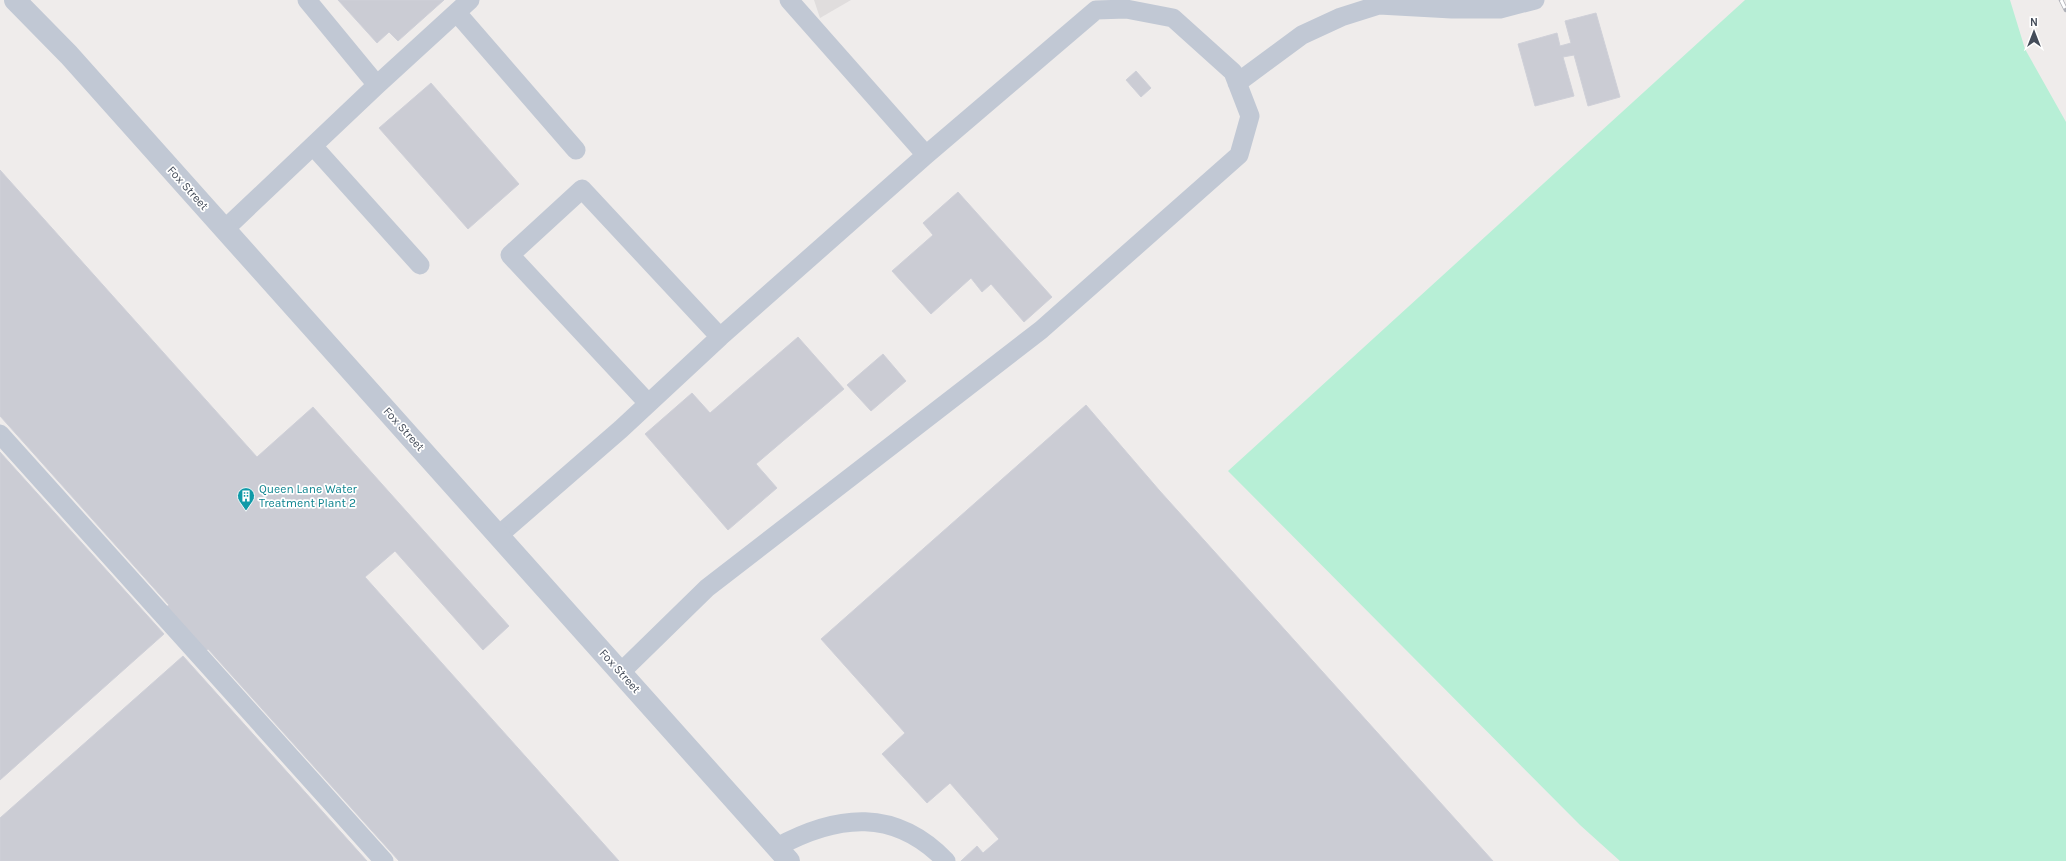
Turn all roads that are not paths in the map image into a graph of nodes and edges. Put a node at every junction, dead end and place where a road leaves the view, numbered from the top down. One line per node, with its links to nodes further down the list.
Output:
1 (16, 0): 12 (street, Fox Street)
2 (307, 0): 8 (lane)
3 (470, 0): 6 (lane)
4 (788, 0): 11 (lane)
5 (1535, 0): 7 (lane)
6 (456, 13): 8 (lane); 10 (lane)
7 (1237, 83): 11 (lane); 18 (lane)
8 (376, 85): 9 (lane)
9 (314, 146): 12 (lane); 13 (lane)
10 (576, 150)
11 (926, 155): 14 (lane)
12 (225, 229): 17 (street, Fox Street)
13 (420, 265)
14 (720, 337): 15 (lane); 15 (lane)
15 (648, 403): 17 (lane)
16 (0, 434): 20 (lane)
17 (498, 535): 18 (street, Fox Street)
18 (620, 672): 19 (street, Fox Street)
19 (783, 854): 21 (lane)
20 (384, 861)
21 (946, 861)

